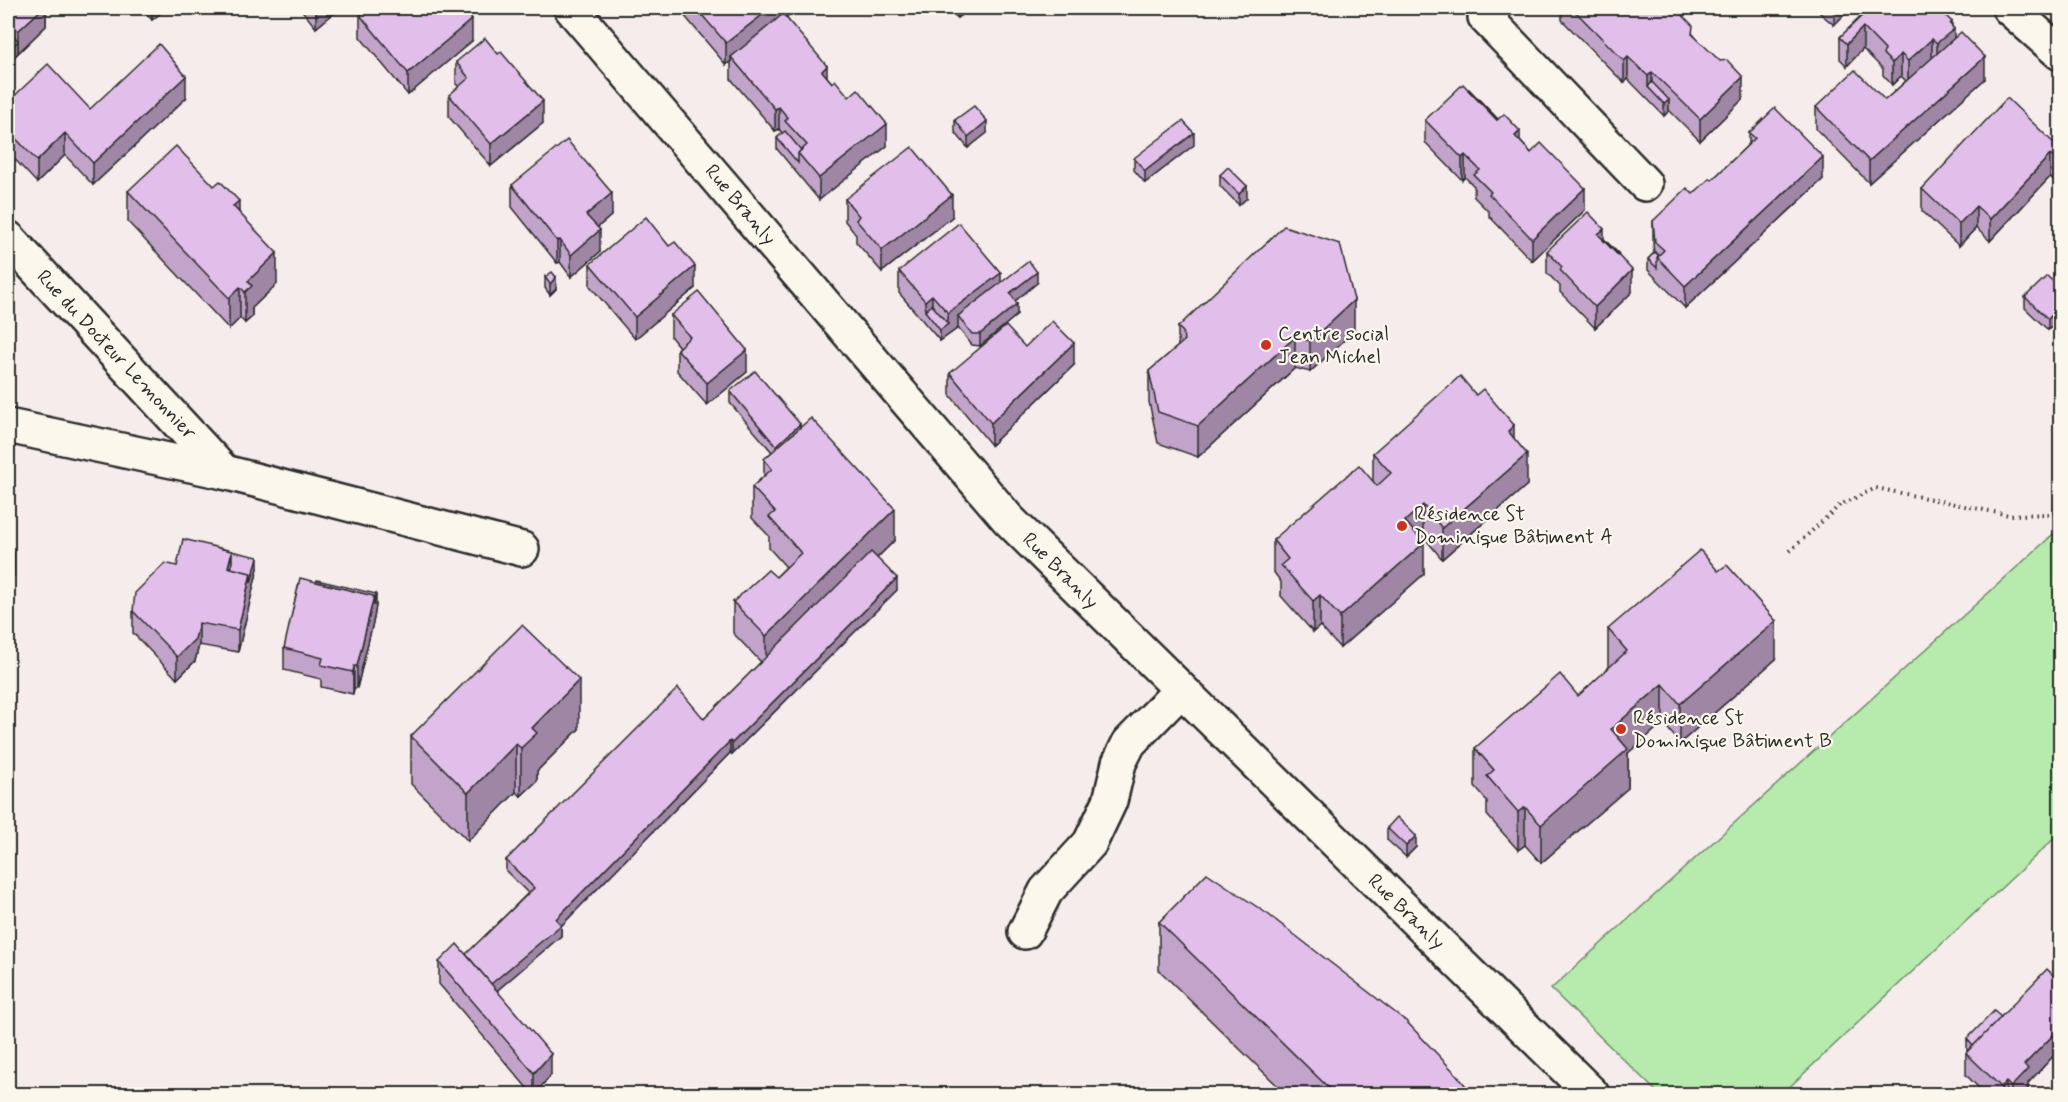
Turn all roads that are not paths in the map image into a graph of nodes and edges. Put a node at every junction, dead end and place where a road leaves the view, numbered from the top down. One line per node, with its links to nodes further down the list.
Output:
1 (571, 8): 10 (street, Rue Branly)
2 (1494, 8): 5 (street)
3 (2009, 8): 4 (street)
4 (2061, 53)
5 (1645, 184)
6 (8, 238): 8 (street, Rue du Docteur Lemonnier)
7 (8, 426): 8 (street, Rue du Docteur Lemonnier)
8 (224, 472): 9 (street, Rue du Docteur Lemonnier)
9 (522, 549)
10 (1181, 690): 11 (street); 12 (street, Rue Branly)
11 (1025, 932)
12 (1592, 1095)

